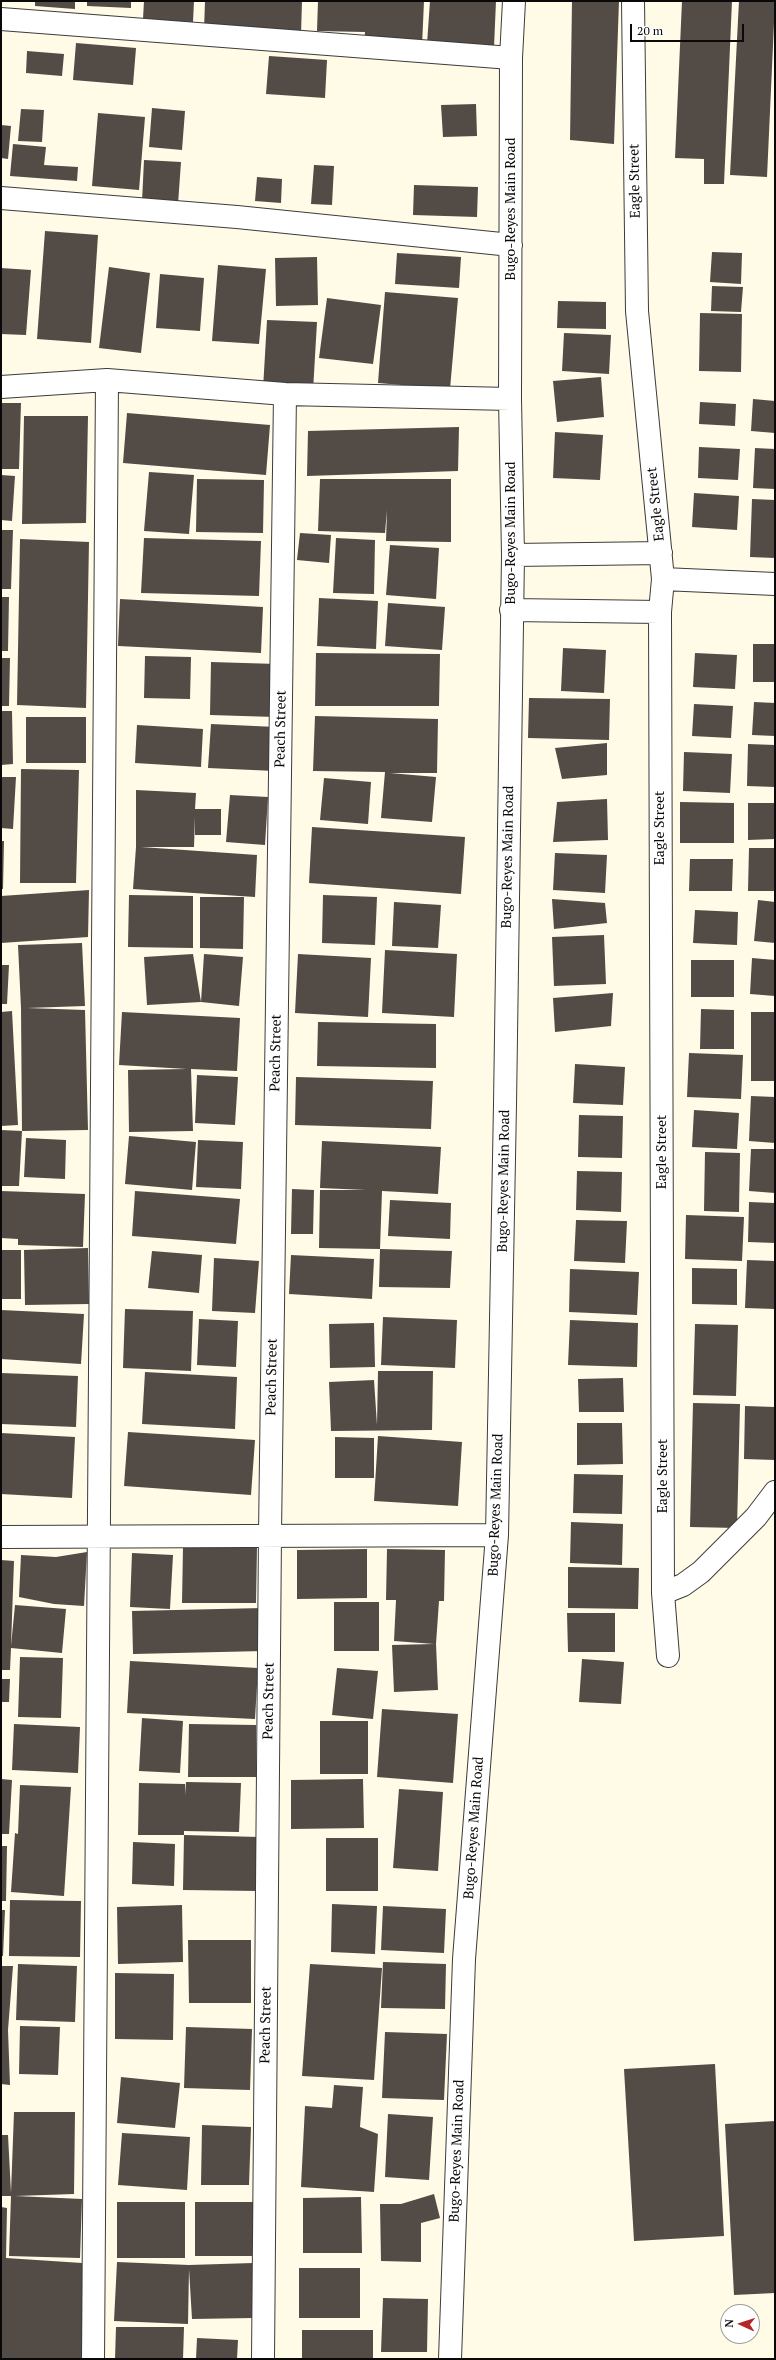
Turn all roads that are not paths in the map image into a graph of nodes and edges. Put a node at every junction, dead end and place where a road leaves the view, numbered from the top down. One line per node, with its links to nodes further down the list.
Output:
1 (514, 1): 4 (street, Bugo-Reyes Main Road)
2 (633, 1): 11 (street, Eagle Street)
3 (1, 19): 4 (street)
4 (512, 58): 6 (street, Bugo-Reyes Main Road)
5 (1, 198): 6 (street)
6 (511, 245): 10 (street, Bugo-Reyes Main Road)
7 (107, 380): 8 (street); 9 (street); 21 (street)
8 (1, 387)
9 (285, 394): 10 (street); 18 (street, Peach Street)
10 (510, 399): 12 (street, Bugo-Reyes Main Road)
11 (661, 553): 12 (street); 13 (street, Eagle Street)
12 (513, 555): 15 (street, Bugo-Reyes Main Road)
13 (663, 579): 14 (street); 16 (street, Eagle Street)
14 (775, 584)
15 (511, 610): 16 (street); 19 (street, Bugo-Reyes Main Road)
16 (660, 612): 22 (street, Eagle Street)
17 (775, 1492): 22 (street)
18 (270, 1534): 19 (street); 21 (street); 25 (street, Peach Street)
19 (497, 1535): 26 (street, Bugo-Reyes Main Road)
20 (1, 1537): 21 (street)
21 (98, 1538): 24 (street)
22 (663, 1593): 23 (street, Eagle Street)
23 (668, 1656)
24 (93, 2359)
25 (263, 2359)
26 (450, 2359)

